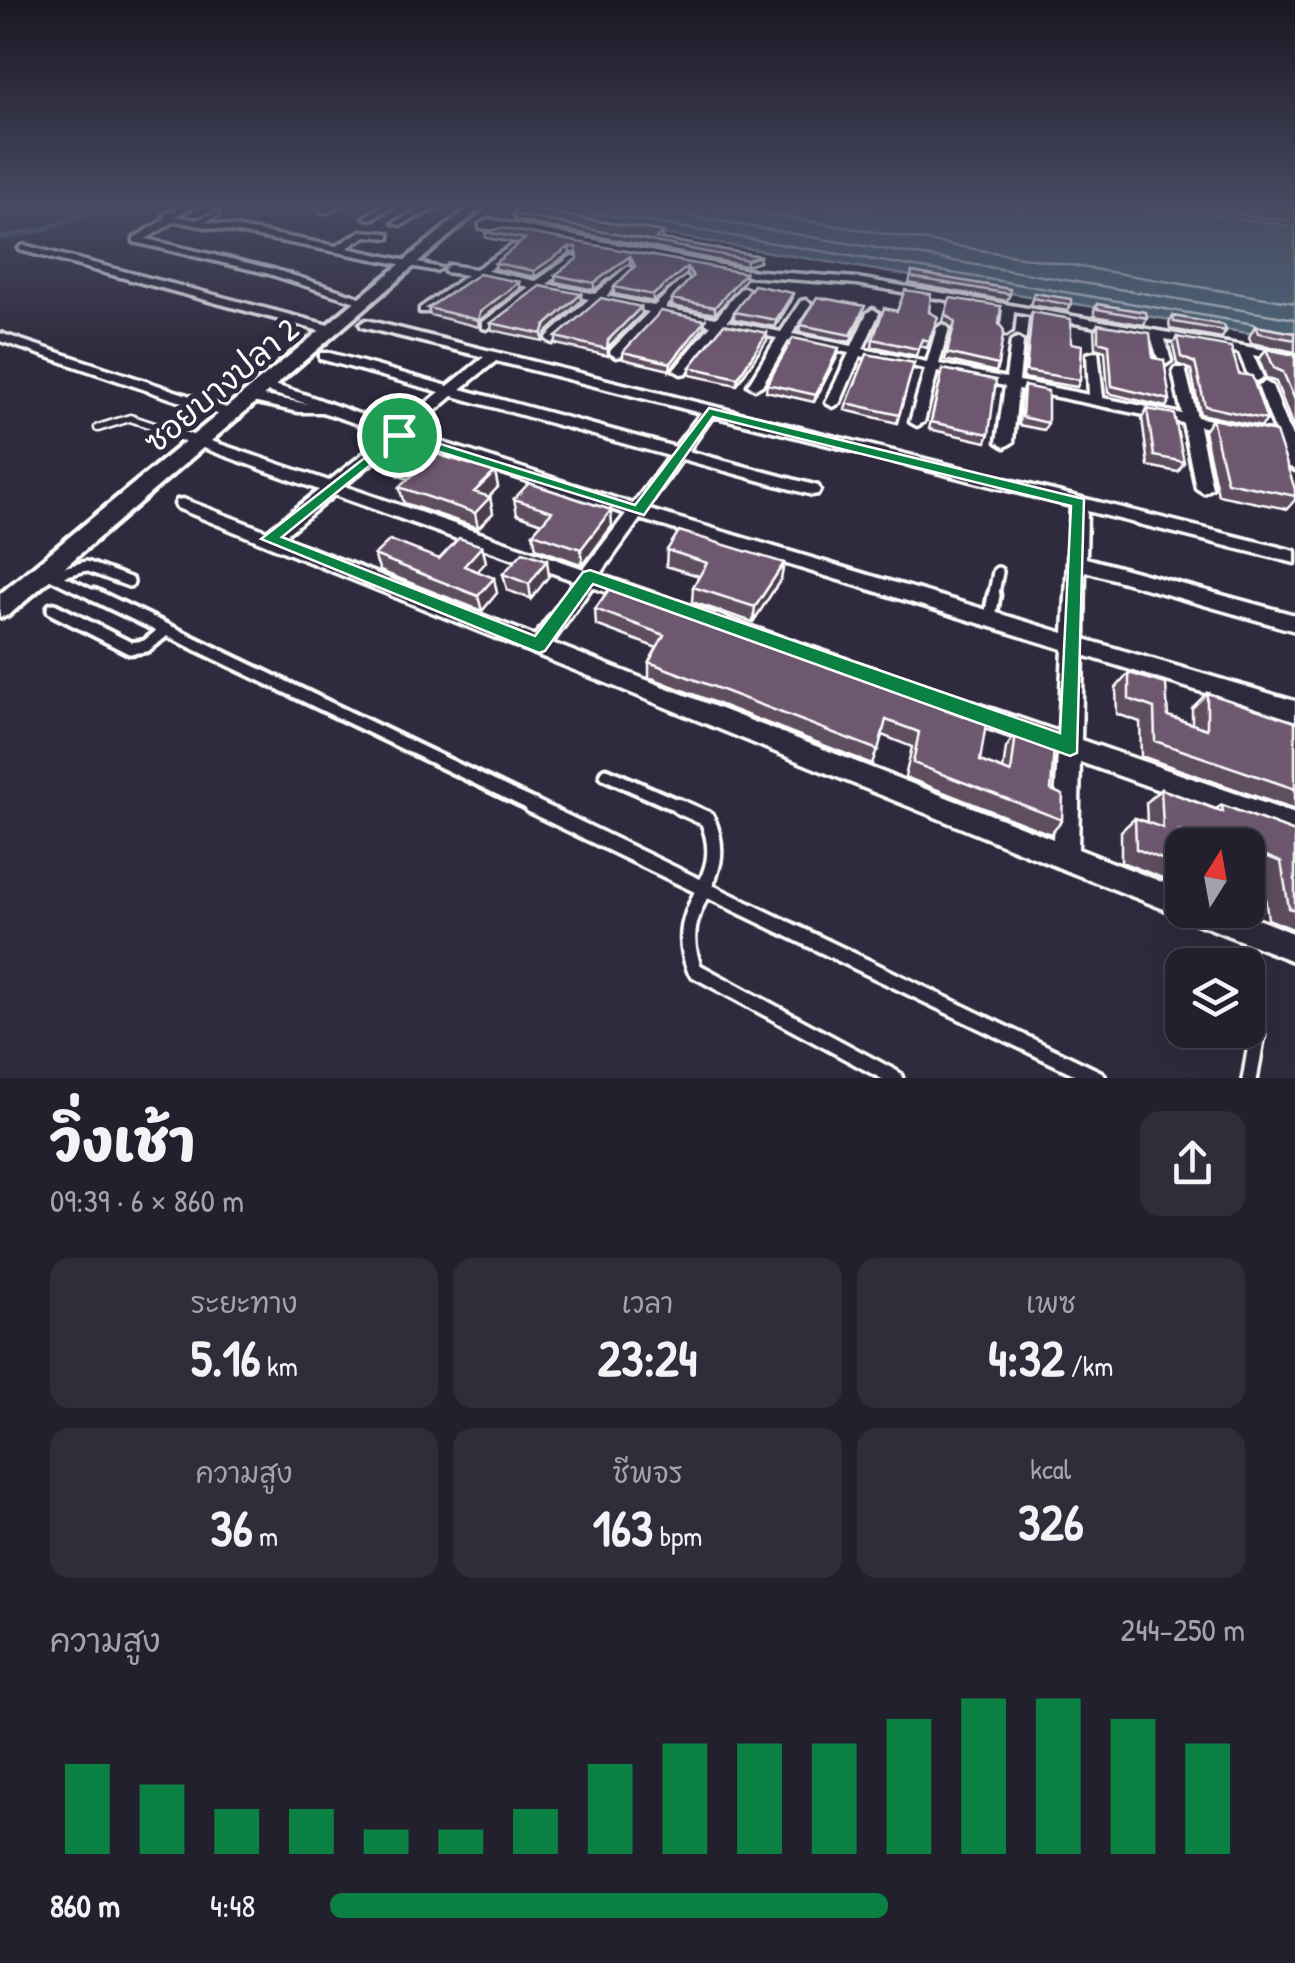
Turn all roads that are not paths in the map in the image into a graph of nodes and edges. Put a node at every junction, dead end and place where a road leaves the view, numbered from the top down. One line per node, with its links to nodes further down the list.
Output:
1 (51, 255): 29 (street)
2 (202, 255): 19 (street)
3 (362, 255): 10 (street)
4 (423, 255): 10 (street, ซอยบางปลา 2)
5 (504, 255): 13 (street)
6 (655, 255): 8 (street)
7 (731, 255): 11 (street)
8 (659, 256): 11 (street)
9 (572, 259): 16 (street)
10 (411, 263): 13 (street); 19 (street, ซอยบางปลา 2)
11 (719, 268): 15 (street)
12 (628, 270): 18 (street)
13 (482, 273): 16 (street); 22 (street)
14 (685, 280): 23 (street)
15 (874, 284): 21 (street); 35 (street)
16 (537, 286): 18 (street); 27 (street)
17 (744, 290): 25 (street)
18 (597, 298): 23 (street); 33 (street)
19 (365, 302): 29 (street, ซอยบางปลา 2)
20 (805, 303): 31 (street)
21 (1009, 308): 24 (street); 44 (street)
22 (424, 310)
23 (657, 310): 25 (street); 36 (street)
24 (1086, 322): 30 (street); 48 (street)
25 (718, 323): 31 (street); 42 (street)
26 (366, 324): 38 (street)
27 (487, 325)
28 (942, 328): 41 (street)
29 (332, 330): 47 (street, ซอยบางปลา 2)
30 (1157, 335): 34 (street); 40 (street)
31 (785, 336): 35 (street); 45 (street)
32 (0, 338): 51 (street)
33 (552, 339)
34 (1244, 350): 39 (street); 56 (street)
35 (856, 351): 41 (street); 49 (street)
36 (616, 354)
37 (325, 356): 46 (street)
38 (492, 357): 46 (street); 50 (street)
39 (1295, 359)
40 (1165, 361)
41 (932, 367): 44 (street); 53 (street)
42 (681, 370)
43 (1180, 371): 52 (street)
44 (1012, 384): 48 (street); 58 (street)
45 (755, 386)
46 (452, 390): 55 (street); 59 (street)
47 (260, 392): 51 (street, ซอยบางปลา 2); 55 (street)
48 (1096, 401): 52 (street)
49 (833, 403)
50 (709, 412): 59 (street); 64 (street)
51 (234, 415): 57 (street, ซอยบางปลา 2)
52 (1190, 420): 56 (street); 62 (street)
53 (917, 422)
54 (98, 428): 57 (lane)
55 (399, 435): 61 (street); 66 (street)
56 (1290, 441): 60 (street)
57 (200, 442): 61 (street); 71 (street, ซอยบางปลา 2)
58 (1005, 442)
59 (679, 453): 63 (street); 66 (street)
60 (1295, 466)
61 (333, 487): 67 (street); 72 (street)
62 (1204, 488)
63 (812, 490)
64 (1078, 503): 68 (street); 69 (street)
65 (183, 504): 67 (street)
66 (638, 512): 72 (street); 76 (street)
67 (269, 539): 80 (street)
68 (1295, 557)
69 (1076, 562): 77 (street); 79 (street)
70 (998, 572): 76 (lane)
71 (48, 573): 73 (lane); 74 (street, ซอยบางปลา 2); 78 (lane)
72 (590, 576): 80 (street); 82 (street)
73 (129, 582)
74 (4, 599)
75 (52, 609): 78 (lane)
76 (990, 617): 79 (street)
77 (1295, 623)
78 (166, 630): 86 (lane)
79 (1074, 642): 81 (street); 82 (street)
80 (539, 645): 85 (street)
81 (1295, 711)
82 (1070, 746): 84 (street); 85 (street)
83 (606, 774): 86 (lane)
84 (1295, 826)
85 (1066, 856): 87 (street)
86 (705, 889): 91 (lane); 92 (lane)
87 (1165, 897)
88 (1244, 928): 89 (street)
89 (1295, 948)
90 (1256, 1048): 93 (lane)
91 (895, 1078)
92 (1098, 1078)
93 (1250, 1078)

